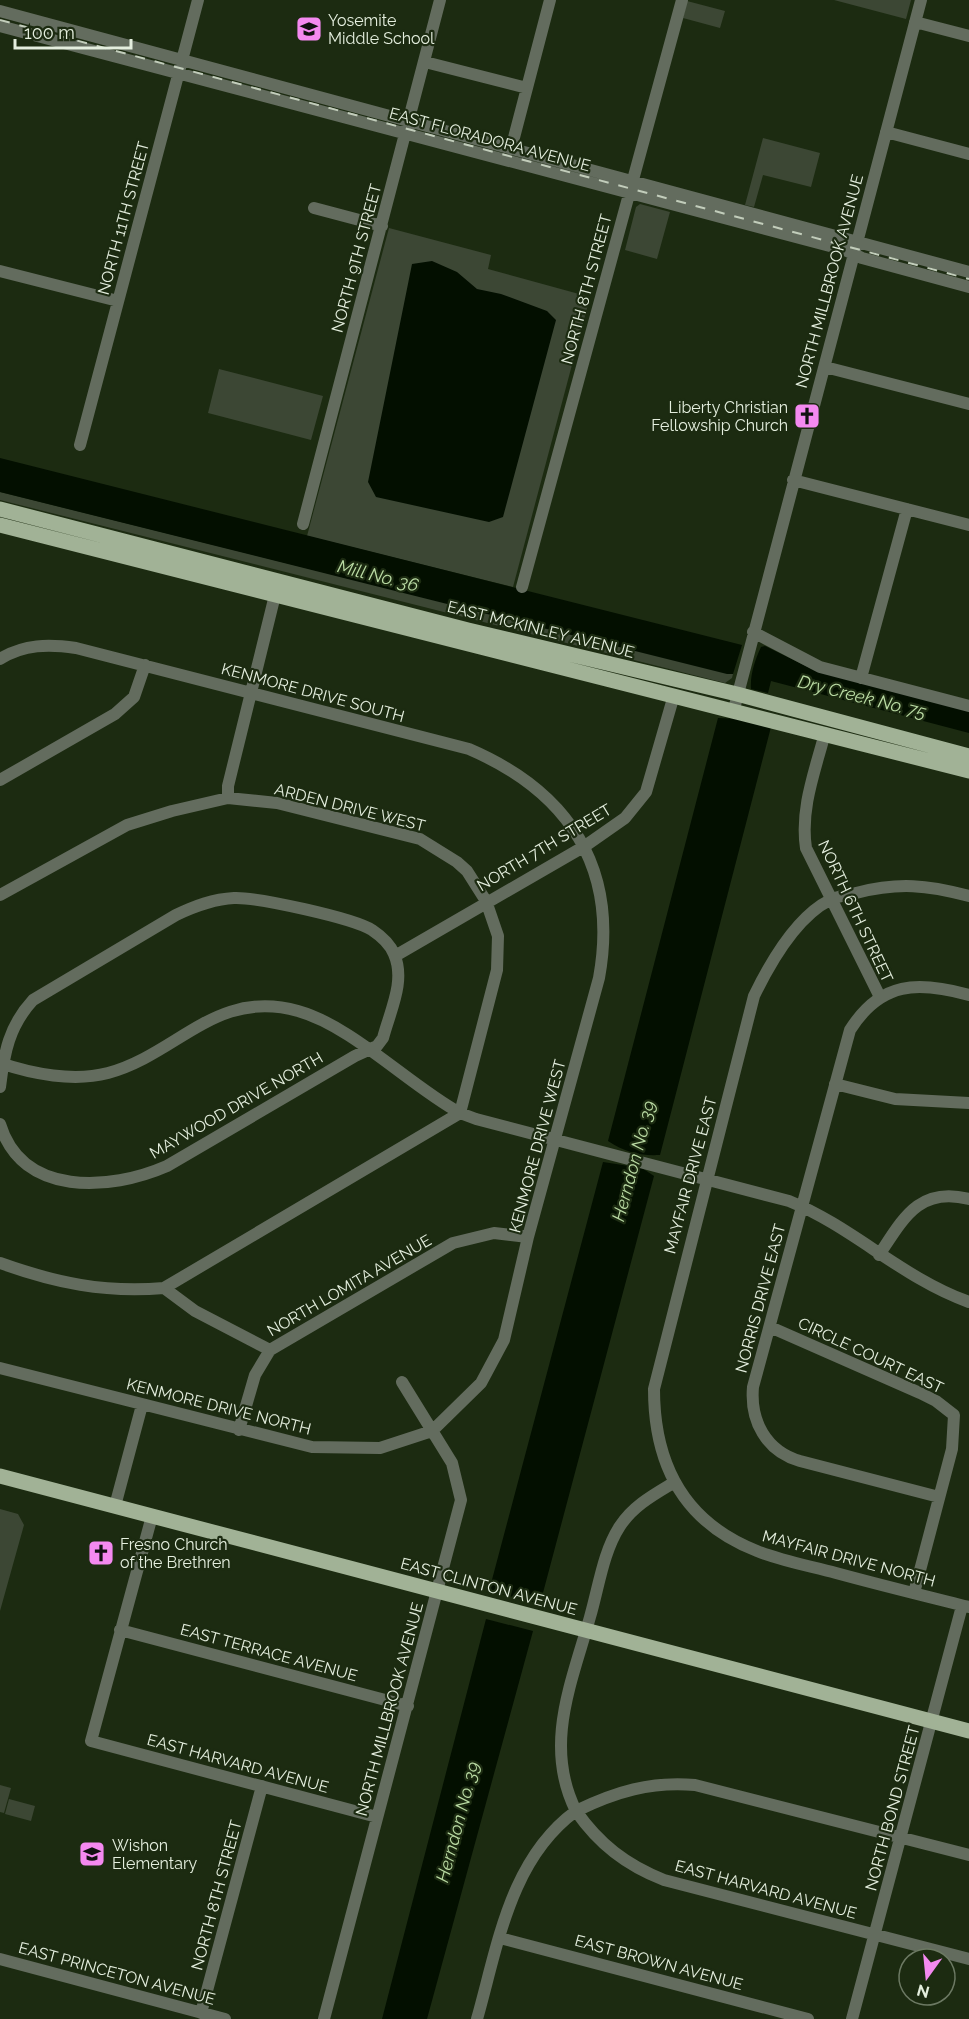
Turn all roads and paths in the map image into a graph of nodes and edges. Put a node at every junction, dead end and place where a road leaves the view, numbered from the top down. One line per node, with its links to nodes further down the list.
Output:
1 (198, 0): 11 (street, NORTH 11TH STREET)
2 (440, 0): 10 (street, NORTH 9TH STREET)
3 (550, 0): 12 (street)
4 (682, 0): 17 (street, NORTH 8TH STREET)
5 (921, 0): 7 (street, NORTH MILLBROOK AVENUE)
6 (0, 10): 11 (street, EAST FLORADORA AVENUE)
7 (915, 22): 9 (street); 14 (street, NORTH MILLBROOK AVENUE)
8 (0, 26): 11 (street, EAST FLORADORA AVENUE)
9 (969, 36)
10 (425, 62): 12 (street); 13 (street, NORTH 9TH STREET)
11 (180, 66): 13 (street, EAST FLORADORA AVENUE); 26 (street, NORTH 11TH STREET)
12 (527, 88): 15 (street)
13 (408, 128): 15 (street, EAST FLORADORA AVENUE); 18 (street, EAST FLORADORA AVENUE); 20 (street, NORTH 9TH STREET)
14 (886, 132): 16 (street); 21 (street, NORTH MILLBROOK AVENUE)
15 (511, 148): 17 (street, EAST FLORADORA AVENUE)
16 (969, 154)
17 (633, 180): 18 (street, NORTH 8TH STREET); 21 (street, EAST FLORADORA AVENUE)
18 (630, 193): 22 (street, EAST FLORADORA AVENUE); 38 (street, NORTH 8TH STREET)
19 (314, 208): 20 (street)
20 (382, 226): 35 (street, NORTH 9TH STREET)
21 (857, 241): 22 (street, NORTH MILLBROOK AVENUE); 24 (street, EAST FLORADORA AVENUE)
22 (854, 254): 25 (street, EAST FLORADORA AVENUE); 27 (street, NORTH MILLBROOK AVENUE)
23 (0, 271): 26 (street)
24 (969, 272)
25 (969, 287)
26 (118, 301): 29 (street, NORTH 11TH STREET)
27 (825, 367): 28 (street); 30 (street, NORTH MILLBROOK AVENUE)
28 (969, 404)
29 (80, 445)
30 (794, 480): 32 (street); 40 (street, NORTH MILLBROOK AVENUE)
31 (0, 509): 34 (main road, EAST MCKINLEY AVENUE)
32 (907, 509): 37 (street); 45 (street)
33 (0, 518): 34 (main road)
34 (58, 524): 39 (main road, EAST MCKINLEY AVENUE)
35 (303, 524)
36 (0, 525): 39 (main road, EAST MCKINLEY AVENUE)
37 (969, 525)
38 (522, 587)
39 (277, 589): 42 (main road, EAST MCKINLEY AVENUE); 43 (main road, EAST MCKINLEY AVENUE); 46 (street)
40 (753, 632): 45 (street); 48 (street, NORTH MILLBROOK AVENUE)
41 (0, 659): 44 (street, KENMORE DRIVE SOUTH)
42 (539, 663): 43 (main road); 47 (main road, EAST MCKINLEY AVENUE)
43 (612, 664): 48 (main road, EAST MCKINLEY AVENUE)
44 (145, 665): 46 (street, KENMORE DRIVE SOUTH); 54 (street)
45 (861, 678): 49 (street)
46 (250, 693): 55 (street); 56 (street, KENMORE DRIVE SOUTH)
47 (674, 695): 48 (main road, EAST MCKINLEY AVENUE); 56 (street, NORTH 7TH STREET)
48 (735, 702): 50 (main road, EAST MCKINLEY AVENUE); 51 (main road, EAST MCKINLEY AVENUE)
49 (969, 706)
50 (825, 733): 51 (main road); 53 (main road, EAST MCKINLEY AVENUE); 59 (street, NORTH 6TH STREET)
51 (924, 744): 52 (main road, EAST MCKINLEY AVENUE)
52 (969, 756)
53 (969, 771)
54 (0, 780)
55 (228, 798): 57 (street, ARDEN DRIVE WEST); 60 (street, ARDEN DRIVE WEST)
56 (585, 846): 60 (street, NORTH 7TH STREET); 71 (street, KENMORE DRIVE WEST)
57 (0, 896)
58 (969, 896): 59 (street)
59 (830, 900): 63 (street, NORTH 6TH STREET); 73 (street, MAYFAIR DRIVE EAST)
60 (486, 901): 61 (street, NORTH 7TH STREET); 69 (street, ARDEN DRIVE WEST)
61 (395, 956): 64 (street); 65 (street)
62 (969, 995): 63 (street)
63 (880, 998): 66 (street, NORRIS DRIVE EAST)
64 (369, 1051): 65 (street); 69 (street); 72 (street, MAYWOOD DRIVE NORTH)
65 (1, 1063): 67 (street)
66 (835, 1084): 68 (street); 75 (street, NORRIS DRIVE EAST)
67 (0, 1087)
68 (969, 1103)
69 (460, 1113): 71 (street); 79 (street)
70 (0, 1124): 72 (street, MAYWOOD DRIVE NORTH)
71 (556, 1140): 73 (street); 76 (street, KENMORE DRIVE WEST)
72 (5, 1152)
73 (707, 1179): 75 (street); 89 (street, MAYFAIR DRIVE EAST)
74 (969, 1199): 77 (street)
75 (802, 1206): 77 (street); 81 (street, NORRIS DRIVE EAST)
76 (528, 1237): 82 (street, NORTH LOMITA AVENUE); 87 (street, KENMORE DRIVE WEST)
77 (879, 1255): 80 (street)
78 (0, 1263): 79 (street)
79 (164, 1288): 82 (street)
80 (969, 1302)
81 (770, 1327): 90 (street, CIRCLE COURT EAST); 90 (street, NORRIS DRIVE EAST)
82 (270, 1350): 86 (street, NORTH LOMITA AVENUE)
83 (0, 1368): 85 (street, KENMORE DRIVE NORTH)
84 (402, 1382): 87 (street, NORTH MILLBROOK AVENUE)
85 (142, 1405): 86 (street, KENMORE DRIVE NORTH); 91 (street)
86 (239, 1430): 87 (street, KENMORE DRIVE NORTH)
87 (432, 1431): 93 (street, NORTH MILLBROOK AVENUE)
88 (0, 1476): 91 (main road, EAST CLINTON AVENUE)
89 (673, 1483): 94 (street, MAYFAIR DRIVE NORTH); 97 (street)
90 (939, 1497): 94 (street, CIRCLE COURT EAST)
91 (115, 1506): 92 (main road, EAST CLINTON AVENUE)
92 (152, 1515): 93 (main road, EAST CLINTON AVENUE); 96 (street)
93 (438, 1591): 97 (main road, EAST CLINTON AVENUE); 98 (street, NORTH MILLBROOK AVENUE)
94 (914, 1593): 95 (street, MAYFAIR DRIVE NORTH)
95 (965, 1607): 99 (street, NORTH BOND STREET)
96 (120, 1630): 98 (street, EAST TERRACE AVENUE); 101 (street, EAST HARVARD AVENUE)
97 (585, 1631): 99 (main road, EAST CLINTON AVENUE); 102 (street)
98 (408, 1706): 103 (street, NORTH MILLBROOK AVENUE)
99 (932, 1721): 100 (main road, EAST CLINTON AVENUE); 104 (street, NORTH BOND STREET)
100 (969, 1731)
101 (262, 1786): 103 (street, EAST HARVARD AVENUE); 110 (street, NORTH 8TH STREET)
102 (576, 1811): 104 (street); 106 (street, EAST HARVARD AVENUE); 107 (street)
103 (377, 1817): 112 (street, NORTH MILLBROOK AVENUE)
104 (902, 1838): 105 (street); 106 (street, NORTH BOND STREET)
105 (969, 1855)
106 (875, 1934): 109 (street, EAST HARVARD AVENUE); 115 (street, NORTH BOND STREET)
107 (500, 1938): 113 (street); 114 (street, EAST BROWN AVENUE)
108 (0, 1959): 110 (street, EAST PRINCETON AVENUE)
109 (969, 1959)
110 (201, 2013): 111 (street, EAST PRINCETON AVENUE)
111 (225, 2019)
112 (324, 2019)
113 (477, 2019)
114 (808, 2019)
115 (852, 2019)

